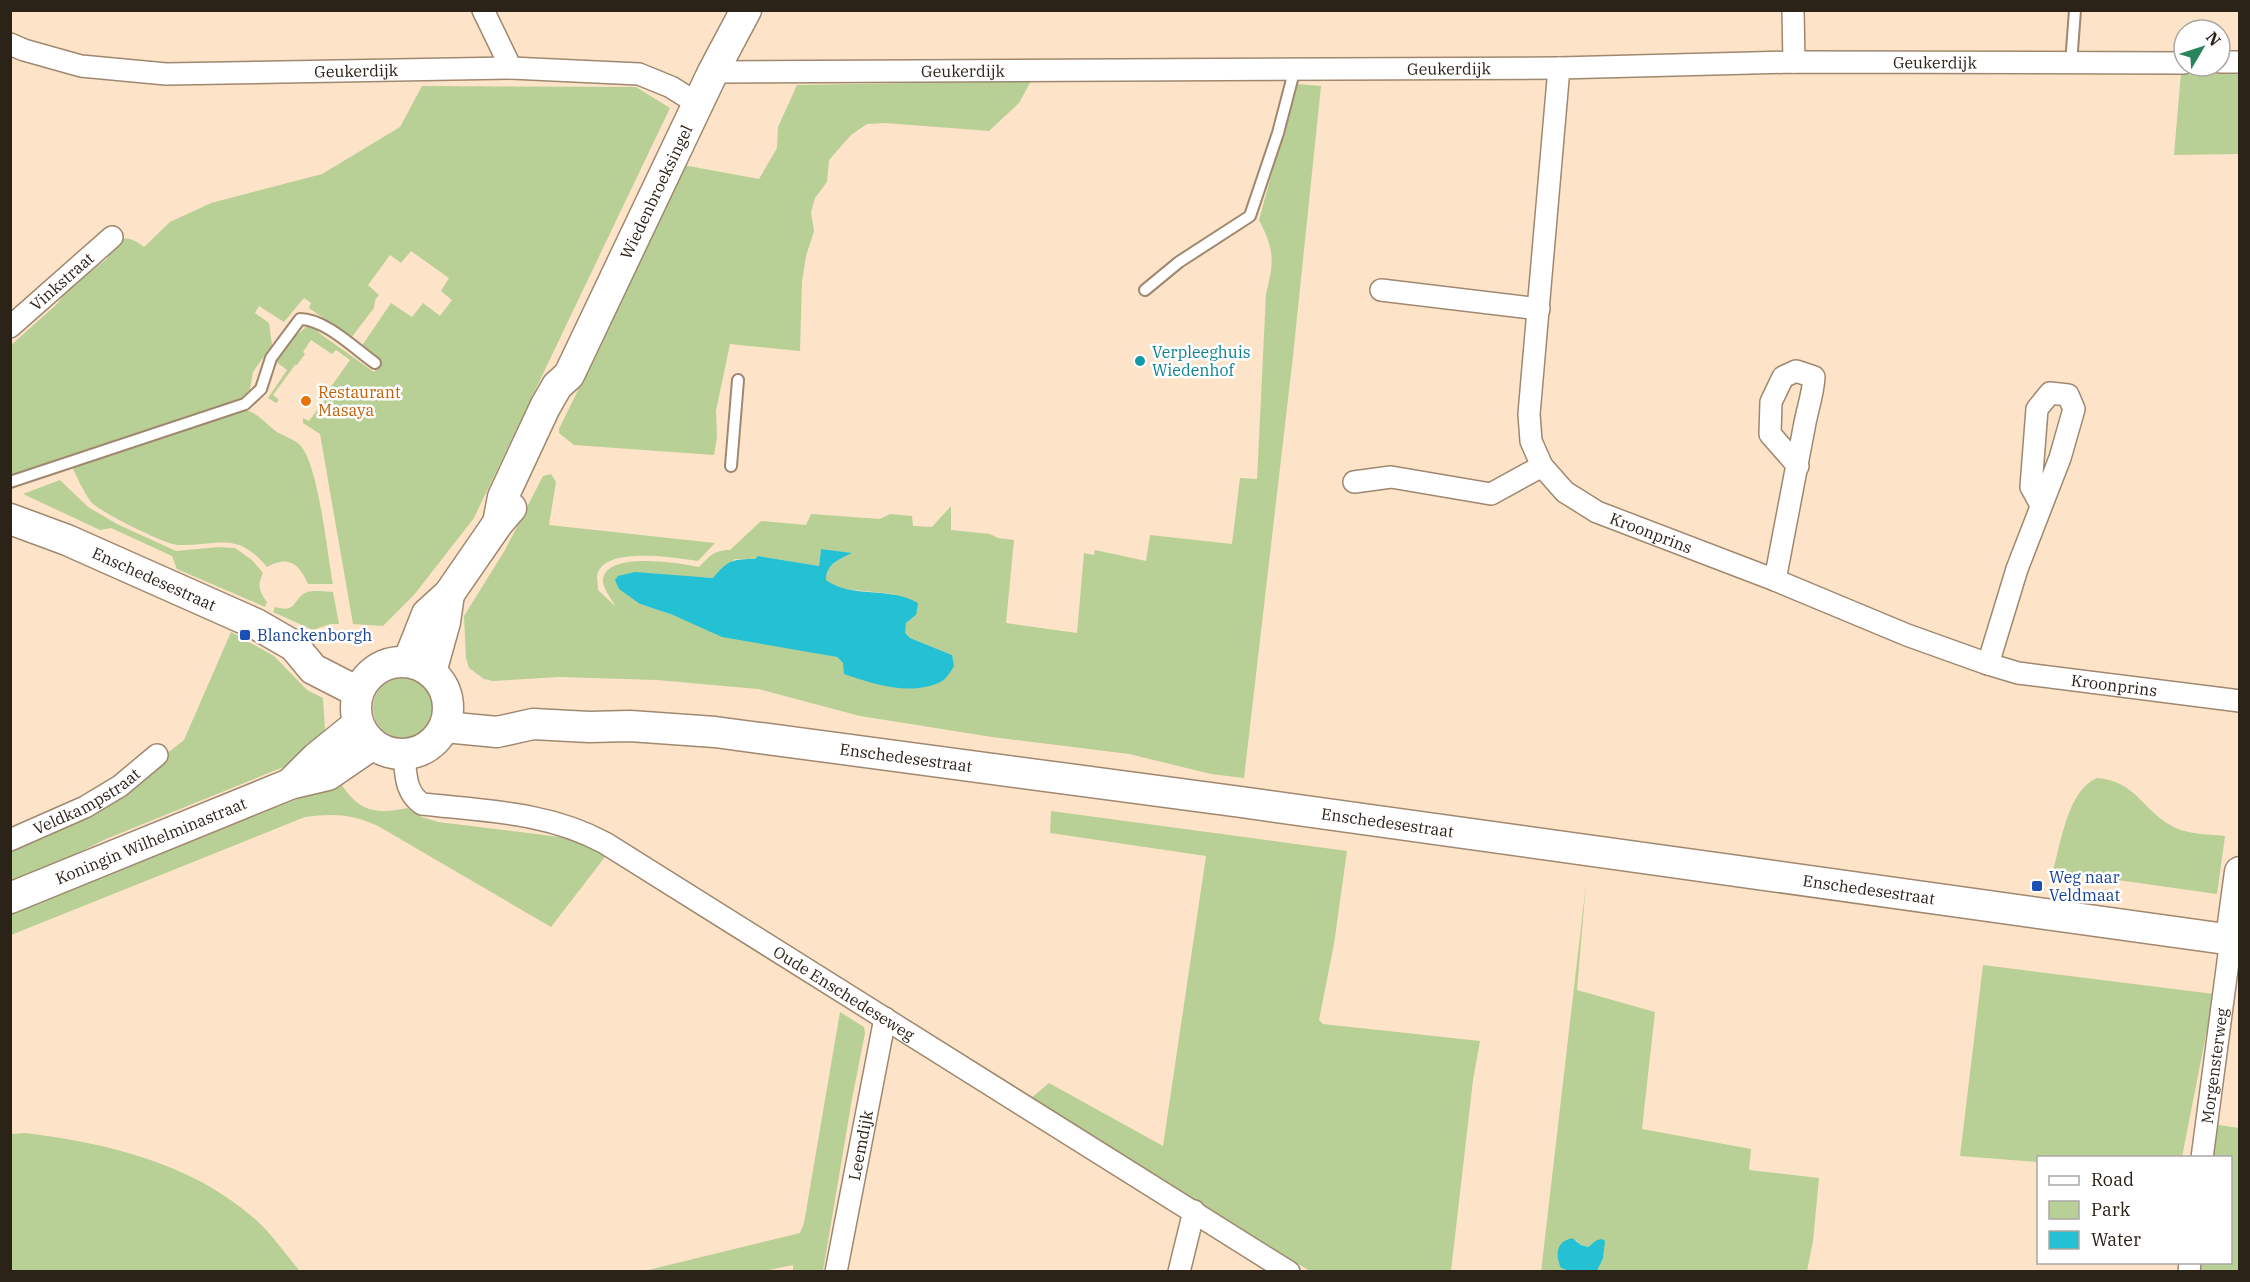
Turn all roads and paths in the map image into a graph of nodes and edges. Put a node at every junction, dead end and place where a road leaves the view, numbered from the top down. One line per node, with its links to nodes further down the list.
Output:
1 (483, 10): 9 (street)
2 (746, 10): 12 (main road, Wiedenbroeksingel)
3 (1793, 10): 6 (street)
4 (2075, 10): 8 (lane)
5 (10, 44): 9 (street, Geukerdijk)
6 (1794, 62): 8 (street, Geukerdijk); 11 (street, Geukerdijk)
7 (2172, 63): 8 (street, Geukerdijk)
8 (2071, 64)
9 (511, 68): 13 (street, Geukerdijk)
10 (1295, 68): 11 (street, Geukerdijk); 12 (street, Geukerdijk); 15 (lane)
11 (1559, 68): 17 (street, Kroonprins)
12 (713, 72): 13 (main road, Wiedenbroeksingel)
13 (698, 104): 30 (main road, Wiedenbroeksingel)
14 (112, 237): 18 (street, Vinkstraat)
15 (1145, 290)
16 (1382, 290): 17 (street)
17 (1539, 309): 22 (street, Kroonprins)
18 (10, 327)
19 (375, 363): 24 (lane)
20 (738, 380): 21 (lane)
21 (731, 466)
22 (1542, 466): 25 (street); 28 (street, Kroonprins)
23 (1798, 466): 28 (street)
24 (10, 482)
25 (1354, 482)
26 (2041, 505): 29 (street)
27 (10, 519): 31 (main road, Enschedesestraat)
28 (1775, 580): 29 (street, Kroonprins)
29 (1988, 664): 32 (street, Kroonprins)
30 (419, 667): 31 (main road); 33 (main road)
31 (364, 684): 34 (main road)
32 (2240, 701)
33 (447, 716): 36 (main road); 40 (main road, Enschedesestraat)
34 (365, 734): 36 (main road); 39 (main road, Koningin Wilhelminastraat)
35 (157, 755): 37 (street, Veldkampstraat)
36 (404, 755): 41 (street, Oude Enschedeseweg)
37 (10, 840)
38 (2240, 872): 40 (main road)
39 (10, 898)
40 (2235, 940): 42 (street, Morgensterweg)
41 (885, 1018): 43 (street, Oude Enschedeseweg); 44 (street, Leemdijk)
42 (2202, 1156)
43 (1194, 1211): 45 (street); 46 (street, Oude Enschedeseweg)
44 (836, 1272)
45 (1179, 1272)
46 (1289, 1272)

